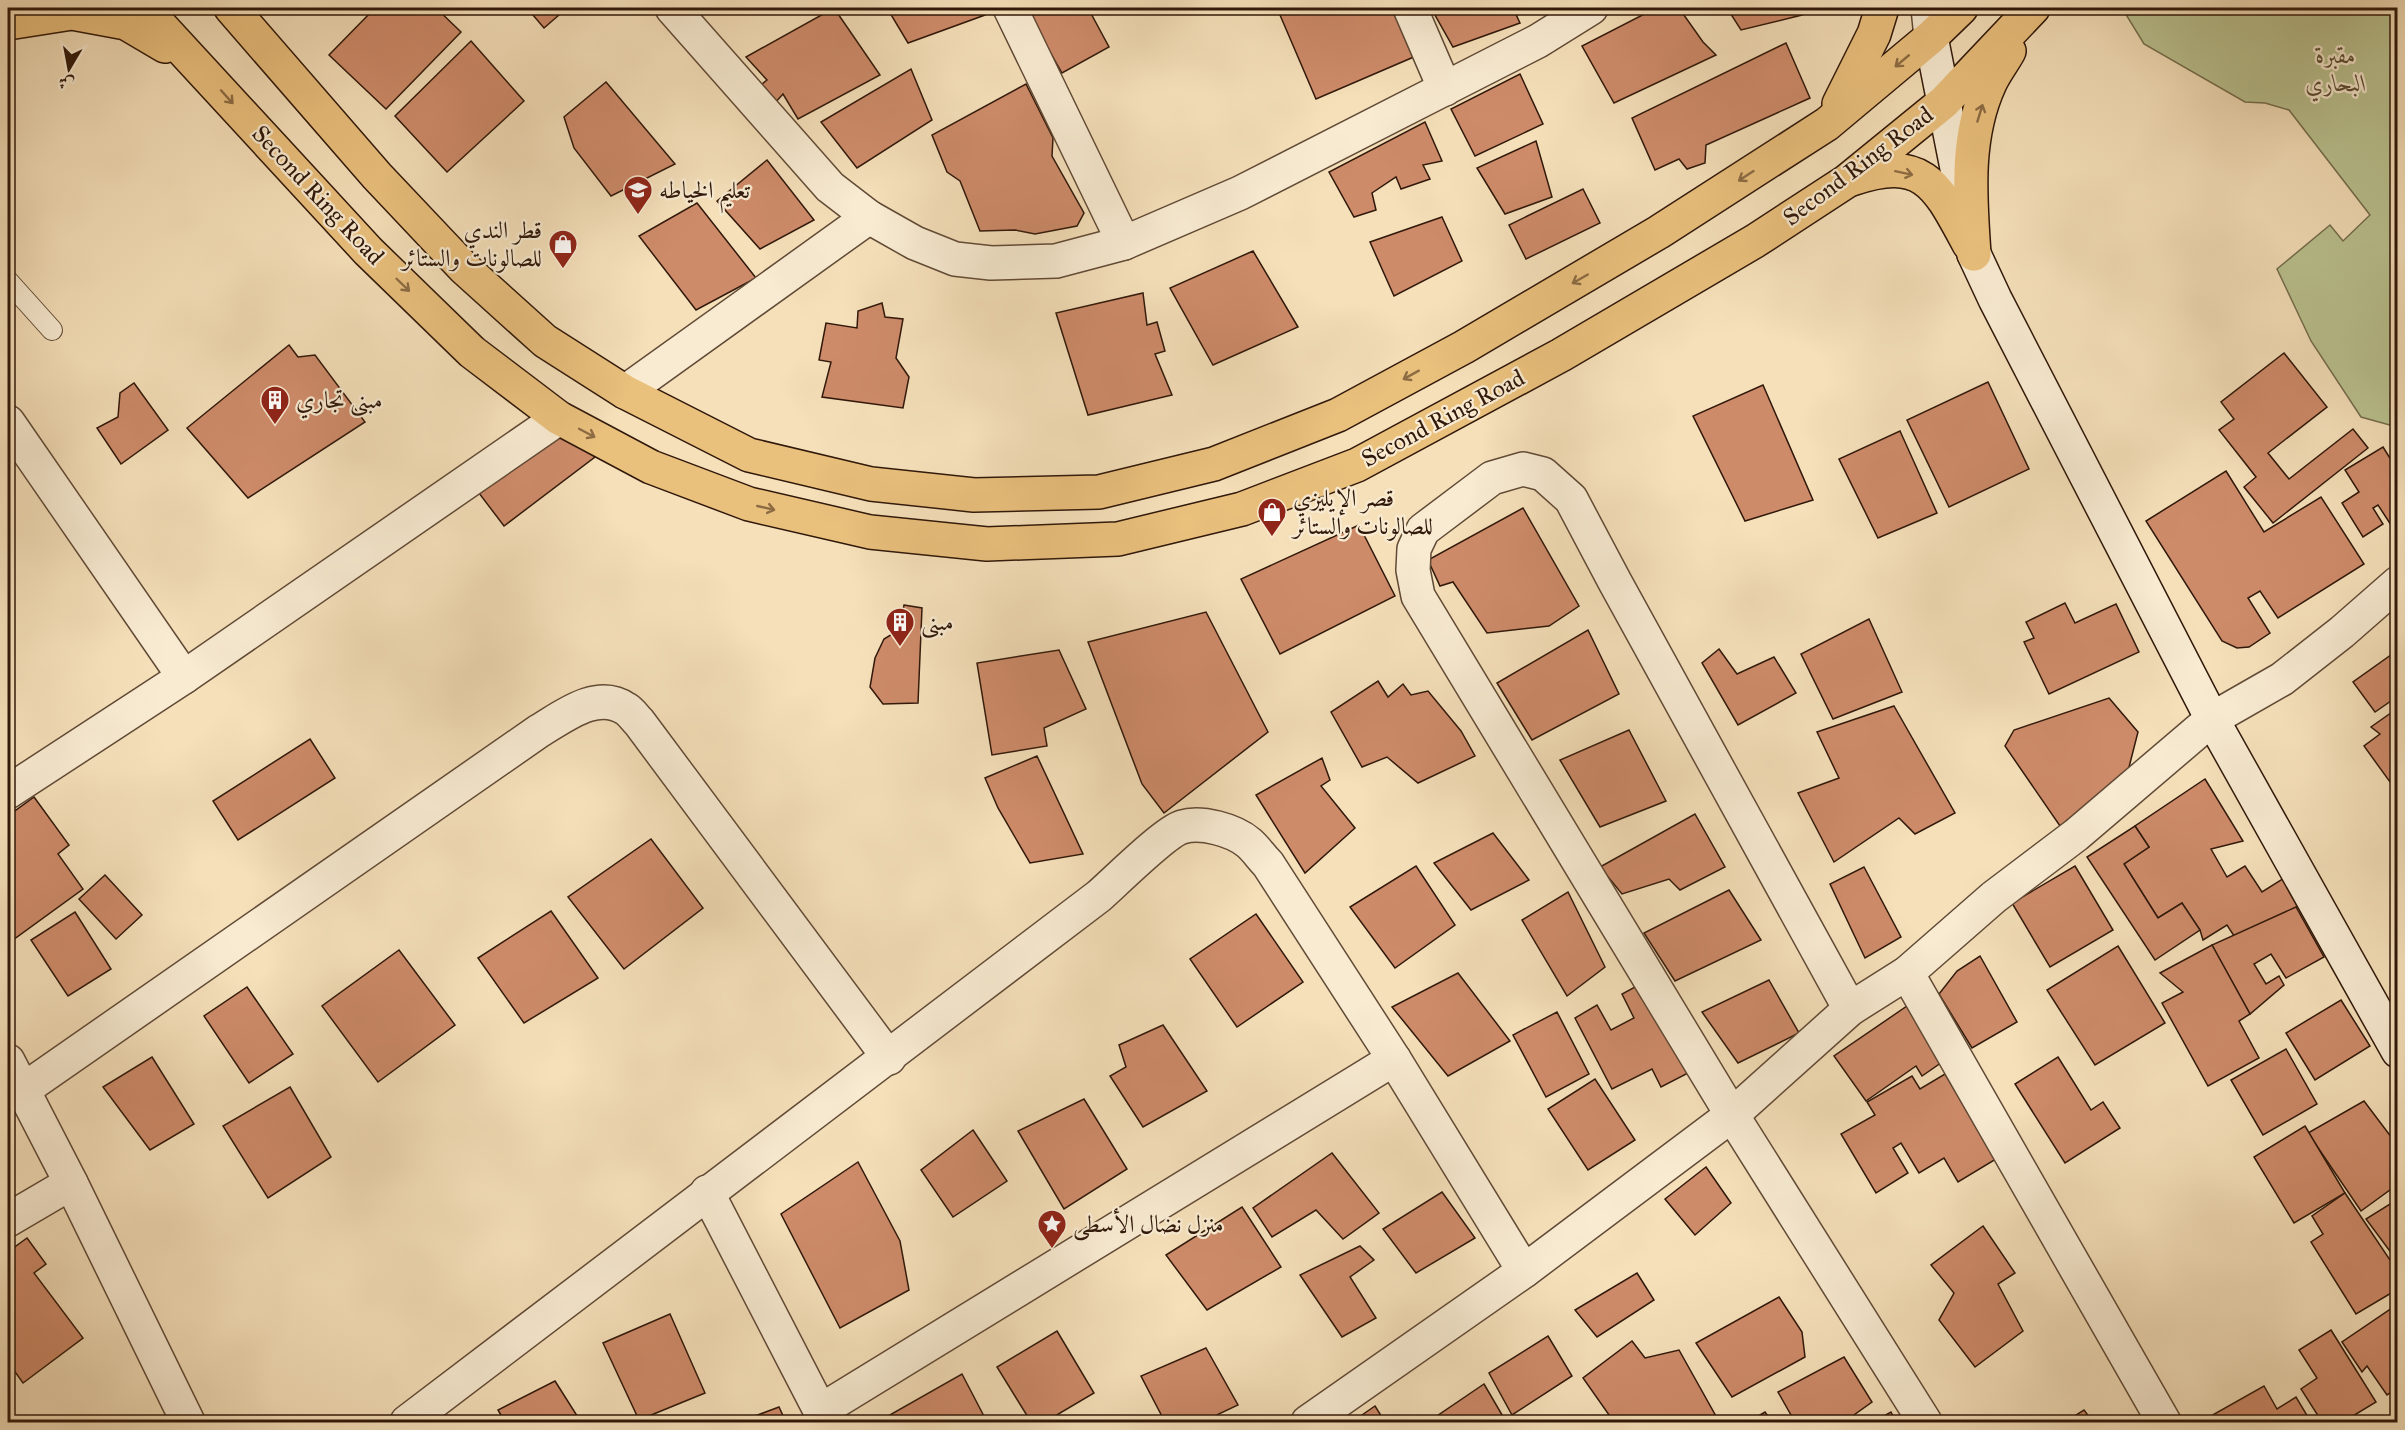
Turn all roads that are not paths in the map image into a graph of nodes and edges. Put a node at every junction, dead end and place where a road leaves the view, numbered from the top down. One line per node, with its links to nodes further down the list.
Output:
1 (144, 8): 12 (main road, Second Ring Road)
2 (231, 8): 22 (main road)
3 (672, 8): 17 (street)
4 (1010, 8): 18 (street)
5 (1410, 8): 13 (street)
6 (1591, 8): 13 (street)
7 (1882, 8): 15 (main road)
8 (1961, 8): 10 (main road)
9 (2034, 8): 14 (main road, Second Ring Road); 19 (main road, one-way to 9)
10 (1929, 22): 14 (street); 15 (main road, one-way to 15)
11 (8, 23): 12 (main road)
12 (199, 66): 23 (main road, Second Ring Road, one-way to 23)
13 (1445, 88): 18 (street)
14 (1944, 102): 16 (main road, Second Ring Road); 19 (street)
15 (1827, 124): 22 (main road, one-way to 22)
16 (1847, 181): 19 (main road, one-way to 19); 23 (main road, Second Ring Road, one-way to 16)
17 (869, 217): 18 (street); 22 (street)
18 (1124, 243)
19 (1974, 254): 27 (street)
20 (8, 281): 21 (lane)
21 (52, 330)
22 (625, 392)
23 (559, 418): 26 (street)
24 (8, 422): 26 (street)
25 (2397, 583): 27 (street)
26 (184, 676): 28 (street)
27 (2212, 719): 29 (street); 31 (street)
28 (8, 792)
29 (1907, 973): 30 (street); 46 (street)
30 (1850, 1010): 36 (street); 36 (street)
31 (2395, 1040)
32 (889, 1058): 33 (street); 35 (street); 38 (street)
33 (1394, 1059): 40 (street); 41 (street)
34 (8, 1061): 35 (street)
35 (22, 1090): 37 (street)
36 (1732, 1115): 40 (street); 45 (street)
37 (72, 1183): 39 (street); 42 (street)
38 (707, 1192): 41 (street); 43 (street)
39 (8, 1220)
40 (1524, 1271): 44 (street)
41 (823, 1417)
42 (188, 1422)
43 (407, 1422)
44 (1308, 1422)
45 (1925, 1422)
46 (2164, 1422)

